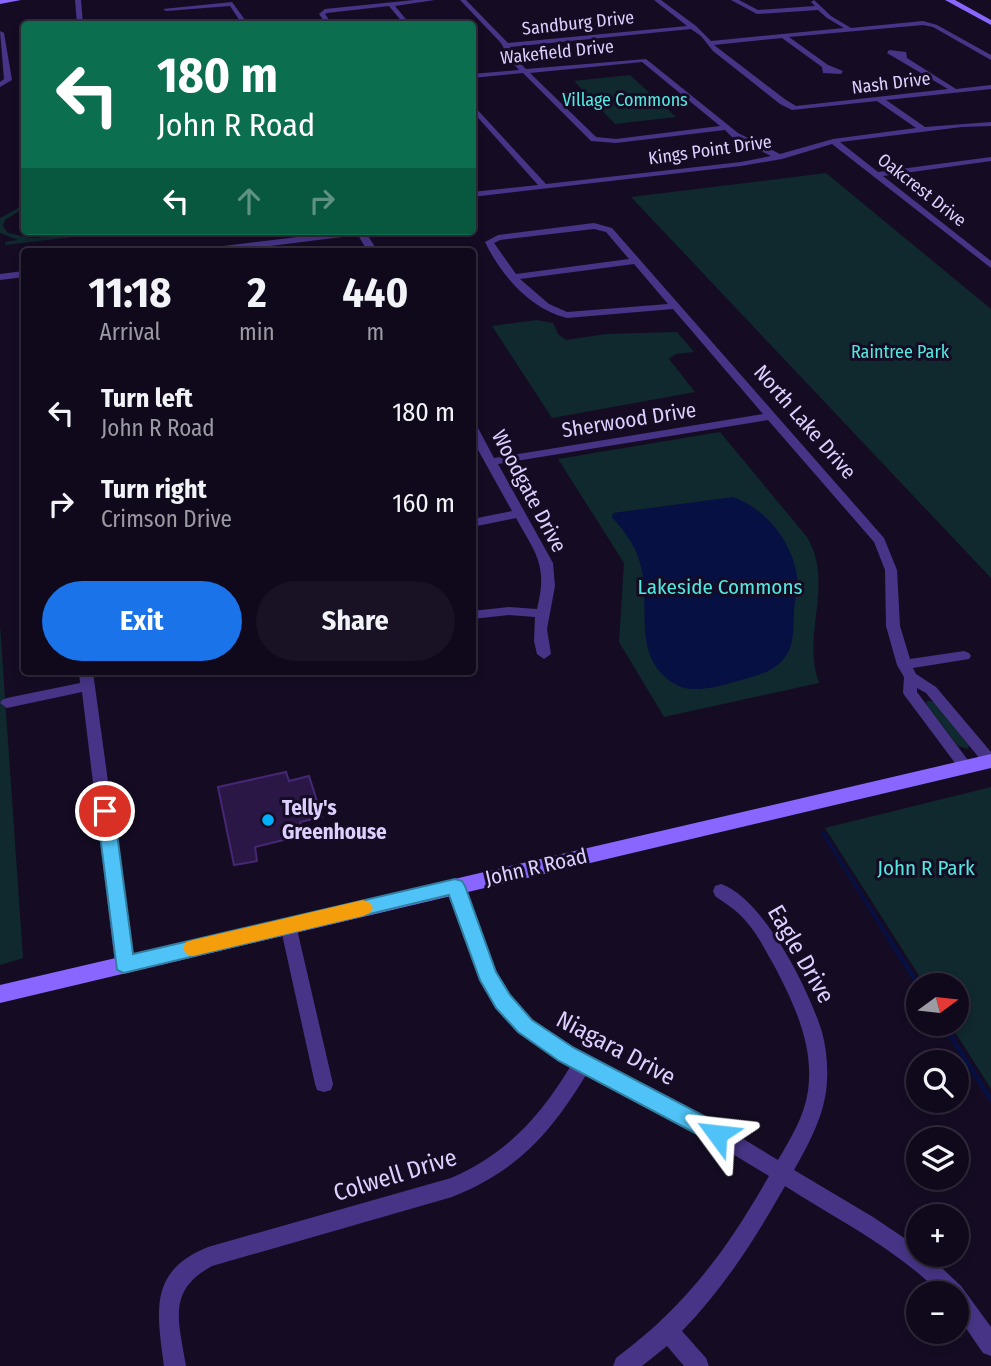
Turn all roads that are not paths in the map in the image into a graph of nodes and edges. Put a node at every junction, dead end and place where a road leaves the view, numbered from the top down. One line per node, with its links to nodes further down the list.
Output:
1 (10, 0): 2 (main road); 10 (main road)
2 (17, 0)
3 (78, 0): 15 (street)
4 (432, 0): 11 (street)
5 (463, 0): 25 (street)
6 (657, 0): 20 (street)
7 (734, 0): 13 (street)
8 (812, 0): 13 (street)
9 (949, 0): 19 (main road)
10 (0, 2)
11 (390, 4): 17 (street); 18 (street)
12 (164, 6): 14 (street); 16 (street)
13 (820, 8): 21 (street)
14 (161, 18)
15 (80, 21)
16 (243, 21)
17 (327, 21)
18 (404, 21)
19 (991, 23)
20 (694, 27): 24 (street); 25 (street, Sandburg Drive)
21 (849, 30): 23 (street); 27 (street)
22 (1, 33): 33 (street)
23 (783, 36): 24 (street); 30 (street)
24 (709, 43): 36 (street, Nash Drive)
25 (506, 45): 31 (street)
26 (991, 52): 27 (street)
27 (982, 53): 28 (street)
28 (991, 58)
29 (904, 60): 35 (street)
30 (826, 66)
31 (524, 71): 32 (street, Wakefield Drive); 39 (street, Wakefield Drive); 39 (street)
32 (476, 76)
33 (3, 84)
34 (991, 87): 35 (street, Nash Drive)
35 (955, 91): 36 (street, Nash Drive)
36 (880, 100): 40 (street)
37 (476, 110): 45 (street)
38 (991, 124): 40 (street, Kings Point Drive)
39 (726, 128): 42 (street)
40 (922, 129): 41 (street, Kings Point Drive)
41 (833, 141): 42 (street, Kings Point Drive); 44 (street, Oakcrest Drive)
42 (779, 157): 45 (street, Kings Point Drive)
43 (991, 159): 44 (street)
44 (876, 175): 50 (street, Oakcrest Drive)
45 (544, 187): 46 (street, Kings Point Drive)
46 (476, 195)
47 (342, 235): 48 (street)
48 (262, 248)
49 (636, 261): 53 (street); 53 (street, North Lake Drive); 54 (street, North Lake Drive)
50 (991, 265)
51 (21, 274): 52 (street)
52 (0, 277)
53 (514, 277): 54 (street)
54 (675, 306): 55 (street, North Lake Drive)
55 (771, 416): 57 (street, Sherwood Drive); 64 (street, North Lake Drive)
56 (476, 435): 57 (street, Woodgate Drive)
57 (492, 462): 58 (street, Woodgate Drive)
58 (521, 513): 59 (street); 60 (street, Woodgate Drive)
59 (476, 522)
60 (541, 613): 61 (street); 62 (street, Woodgate Drive)
61 (476, 615)
62 (544, 654)
63 (964, 656): 64 (street)
64 (908, 671): 67 (street); 68 (street, North Lake Drive)
65 (87, 679): 66 (street); 72 (street)
66 (7, 703)
67 (991, 761): 68 (main road, John R Road)
68 (966, 767): 69 (main road, John R Road)
69 (455, 886): 71 (main road, John R Road); 74 (street, Niagara Drive)
70 (721, 891): 76 (street, Eagle Drive)
71 (288, 925): 72 (main road, John R Road); 75 (street)
72 (124, 964): 73 (main road, John R Road)
73 (0, 994)
74 (583, 1063): 76 (street, Niagara Drive); 81 (street, Colwell Drive)
75 (324, 1084)
76 (781, 1173): 77 (street, Niagara Drive); 79 (street, Eagle Drive)
77 (942, 1281)
78 (969, 1314): 80 (street, Niagara Drive)
79 (668, 1331): 82 (street, Eagle Drive); 83 (street)
80 (991, 1345)
81 (175, 1366)
82 (624, 1366)
83 (698, 1366)

